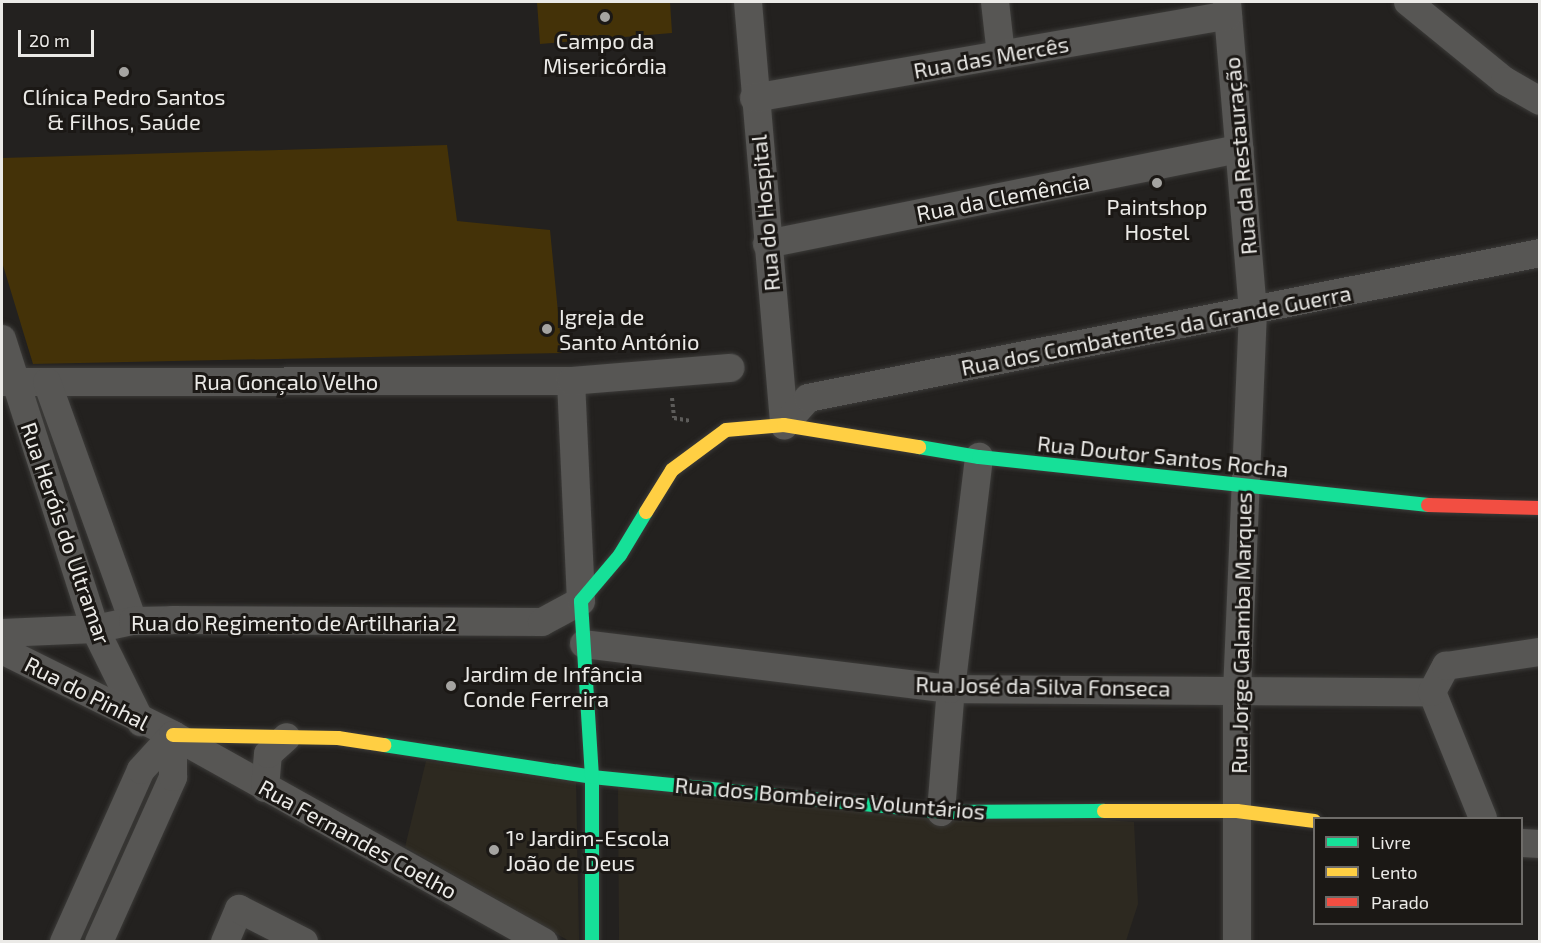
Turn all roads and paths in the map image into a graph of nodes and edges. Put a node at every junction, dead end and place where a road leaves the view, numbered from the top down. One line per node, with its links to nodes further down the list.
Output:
1 (748, 2): 6 (street, Rua do Hospital)
2 (994, 2): 5 (street)
3 (1408, 2): 7 (street)
4 (1227, 8): 5 (street, Rua das Mercês); 8 (street, Rua da Restauração)
5 (1001, 55): 6 (street, Rua das Mercês)
6 (754, 98): 9 (street, Rua do Hospital)
7 (1539, 101)
8 (1240, 149): 9 (street, Rua da Clemência); 11 (street, Rua da Restauração)
9 (767, 244): 18 (street, Rua do Hospital)
10 (1539, 253): 11 (street, Rua dos Combatentes da Grande Guerra)
11 (1253, 311): 18 (street, Rua dos Combatentes da Grande Guerra); 22 (street, Rua Jorge Galamba Marques)
12 (2, 339): 16 (street, Rua Heróis do Ultramar)
13 (730, 368): 14 (street, Rua Gonçalo Velho)
14 (670, 373): 15 (street, Rua Gonçalo Velho); 19 (path)
15 (571, 381): 17 (street, Rua Gonçalo Velho); 27 (street)
16 (8, 382): 17 (street, Rua Gonçalo Velho); 23 (street, Rua Heróis do Ultramar)
17 (47, 382): 21 (street)
18 (784, 425): 19 (street, Rua Doutor Santos Rocha); 20 (street, Rua Doutor Santos Rocha)
19 (726, 430): 27 (street)
20 (979, 457): 22 (street, Rua Doutor Santos Rocha); 34 (street)
21 (82, 480): 23 (street); 25 (street)
22 (1244, 485): 24 (street, Rua Doutor Santos Rocha); 35 (street, Rua Jorge Galamba Marques)
23 (52, 491): 26 (street, Rua Heróis do Ultramar)
24 (1539, 508)
25 (109, 553): 26 (street); 28 (street)
26 (76, 564): 29 (street, Rua Heróis do Ultramar)
27 (581, 602): 28 (street, Rua do Regimento de Artilharia 2); 31 (street)
28 (133, 621): 29 (street, Rua do Regimento de Artilharia 2)
29 (95, 629): 30 (street, Rua do Regimento de Artilharia 2); 37 (street, Rua Heróis do Ultramar)
30 (2, 633)
31 (584, 644): 34 (street, Rua José da Silva Fonseca); 40 (street)
32 (2, 650): 37 (street, Rua do Pinhal)
33 (1539, 652): 36 (street)
34 (951, 689): 35 (street, Rua José da Silva Fonseca); 43 (street)
35 (1238, 689): 36 (street, Rua José da Silva Fonseca); 42 (street, Rua Jorge Galamba Marques)
36 (1432, 692): 44 (street)
37 (141, 722): 38 (street, Rua do Pinhal)
38 (173, 735): 39 (street, Rua dos Bombeiros Voluntários); 41 (street, Rua Fernandes Coelho); 48 (street); 49 (street)
39 (287, 737): 40 (street, Rua dos Bombeiros Voluntários); 41 (street)
40 (592, 777): 43 (street, Rua dos Bombeiros Voluntários); 53 (street)
41 (265, 788): 52 (street, Rua Fernandes Coelho)
42 (1237, 811): 43 (street, Rua dos Bombeiros Voluntários); 45 (street, Rua dos Bombeiros Voluntários); 54 (street, Rua Jorge Galamba Marques)
43 (941, 812)
44 (1482, 817)
45 (1313, 821)
46 (1523, 843): 47 (street)
47 (1539, 844)
48 (64, 942)
49 (99, 942)
50 (225, 942): 51 (street)
51 (304, 942)
52 (544, 942)
53 (592, 942)
54 (1237, 942)

